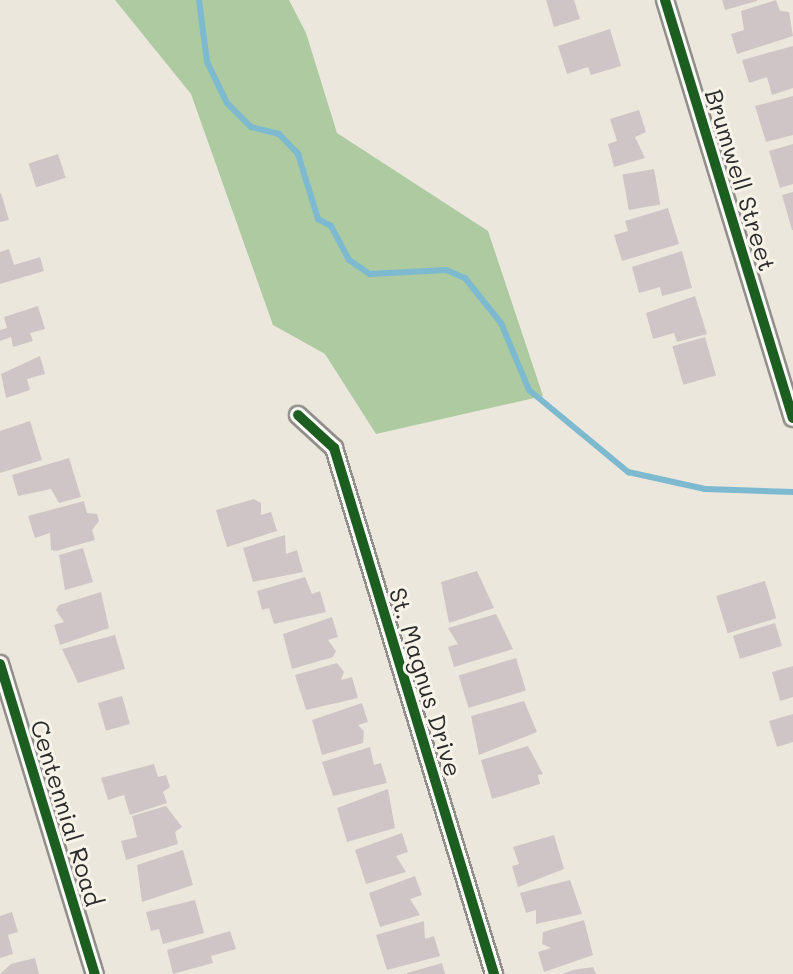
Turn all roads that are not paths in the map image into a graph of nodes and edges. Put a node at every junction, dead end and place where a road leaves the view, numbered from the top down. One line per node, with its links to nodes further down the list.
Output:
1 (665, 0): 3 (street, Brumwell Street)
2 (298, 415): 6 (street, St. Magnus Drive)
3 (793, 418)
4 (0, 664): 5 (street, Centennial Road)
5 (95, 974)
6 (494, 974)

